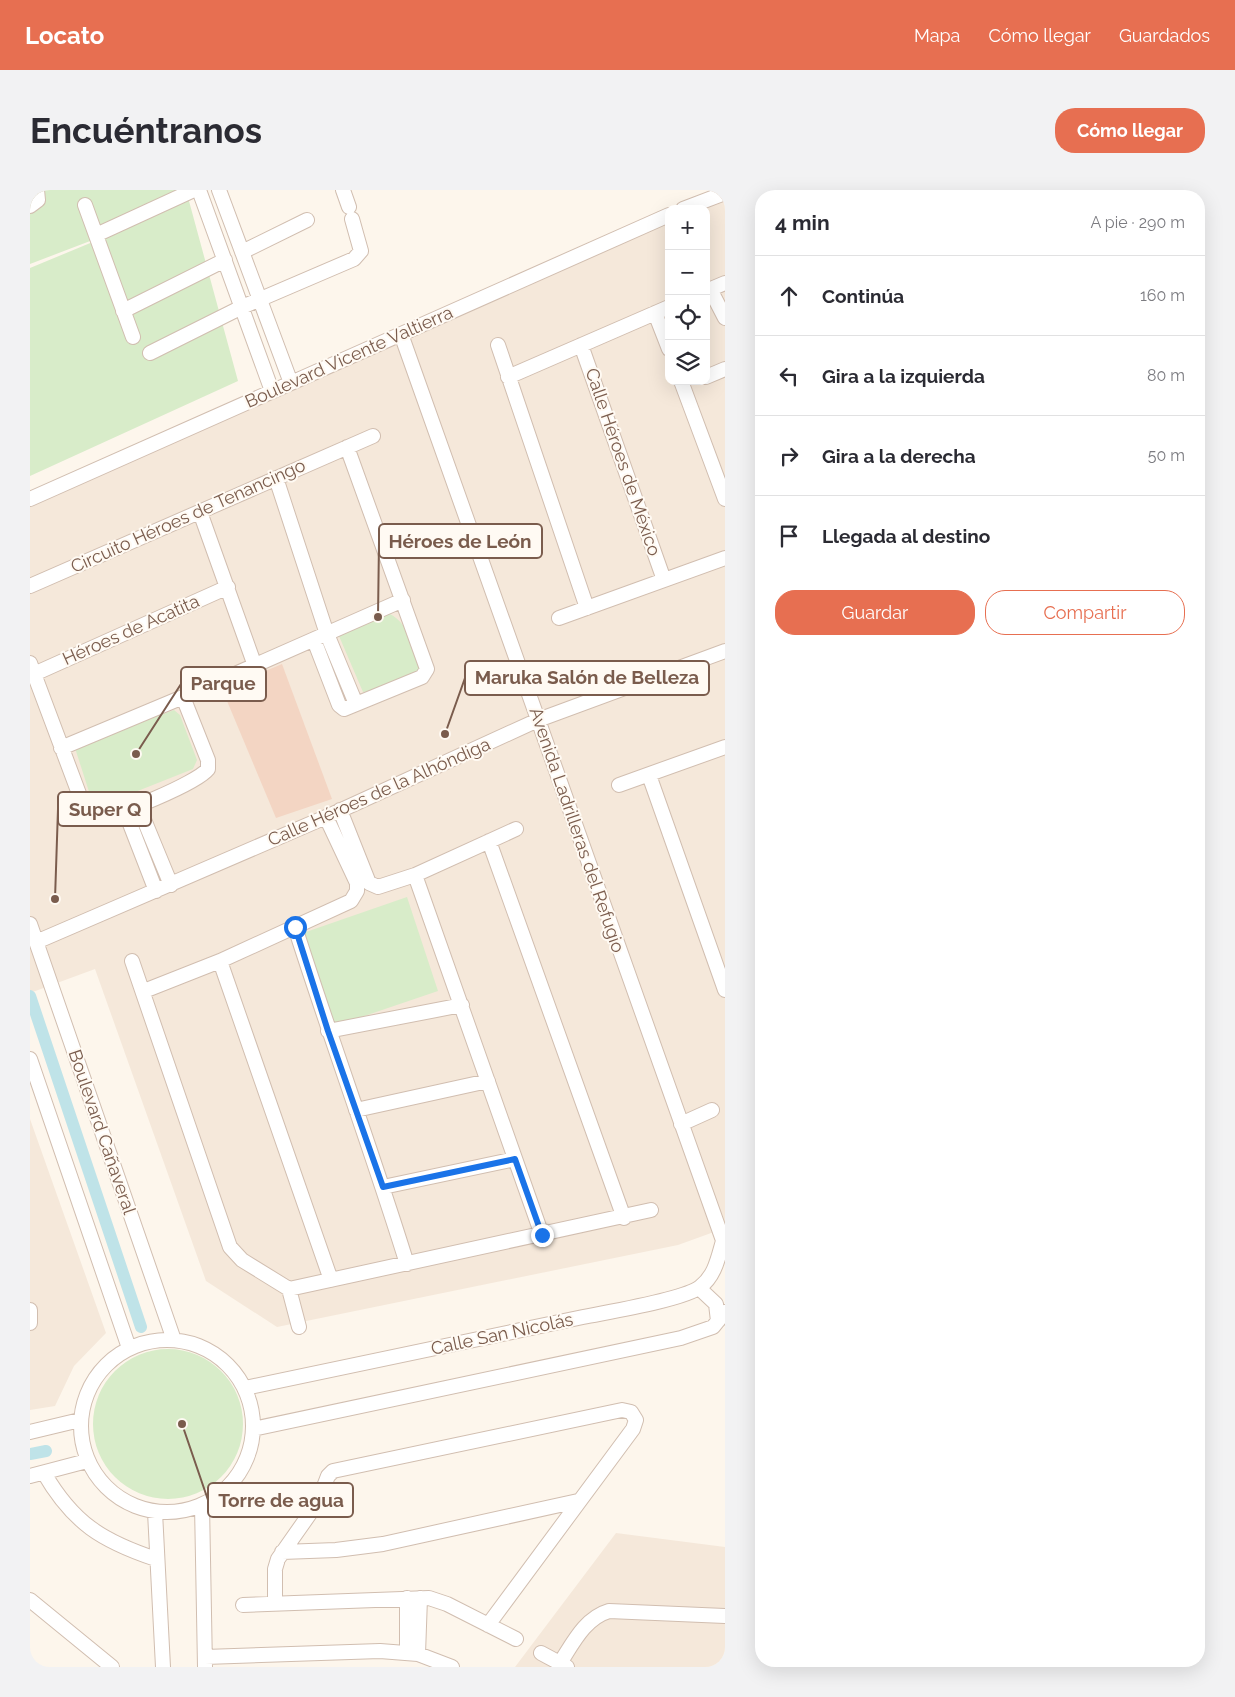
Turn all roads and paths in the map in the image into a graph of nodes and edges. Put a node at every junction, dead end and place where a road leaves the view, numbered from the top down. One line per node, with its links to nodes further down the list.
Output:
1 (37, 190): 9 (street)
2 (194, 190): 12 (street)
3 (199, 190): 14 (street)
4 (219, 190): 13 (street)
5 (343, 190): 18 (street)
6 (725, 193): 8 (street)
7 (85, 205): 12 (street)
8 (694, 205)
9 (30, 206)
10 (665, 217): 24 (street, Boulevard Vicente Valtierra)
11 (307, 220): 13 (street)
12 (96, 235): 21 (street)
13 (242, 252): 18 (street)
14 (225, 260): 19 (street); 21 (street)
15 (725, 283): 16 (street)
16 (710, 289)
17 (710, 293): 23 (street)
18 (260, 300): 19 (street); 33 (street)
19 (242, 307): 29 (street); 35 (street)
20 (665, 309): 22 (street)
21 (123, 311): 25 (street)
22 (655, 313): 26 (street); 28 (street)
23 (725, 318)
24 (402, 334): 33 (street, Boulevard Vicente Valtierra); 56 (street, Avenida Ladrilleras del Refugio)
25 (133, 337)
26 (666, 340)
27 (498, 345): 31 (street)
28 (581, 345): 31 (street); 43 (street, Calle Héroes de México)
29 (150, 353)
30 (725, 369): 32 (street)
31 (508, 376): 47 (street)
32 (710, 376)
33 (291, 383): 35 (street, Boulevard Vicente Valtierra)
34 (682, 385): 40 (street)
35 (272, 391): 39 (street, Boulevard Vicente Valtierra)
36 (373, 436): 37 (street, Circuito Héroes de Tenancingo)
37 (347, 447): 38 (street, Circuito Héroes de Tenancingo); 46 (street)
38 (276, 478): 41 (street, Circuito Héroes de Tenancingo); 49 (street)
39 (30, 499)
40 (725, 499)
41 (200, 512): 44 (street, Circuito Héroes de Tenancingo); 45 (street)
42 (725, 558): 43 (street)
43 (664, 580): 47 (street)
44 (30, 586)
45 (228, 586): 52 (street); 53 (street, Héroes de Acatita)
46 (403, 600): 49 (street); 55 (street)
47 (587, 608): 48 (street)
48 (560, 618)
49 (327, 634): 50 (street); 55 (street)
50 (314, 640): 52 (street); 55 (street)
51 (725, 651): 56 (street, Calle Héroes de la Alhóndiga)
52 (255, 666): 54 (street)
53 (32, 669): 57 (street)
54 (183, 697): 57 (street); 61 (street)
55 (356, 704)
56 (538, 720): 62 (street, Calle Héroes de la Alhóndiga); 82 (street, Avenida Ladrilleras del Refugio)
57 (61, 748): 61 (street)
58 (725, 749): 59 (street)
59 (649, 775): 60 (street); 74 (street)
60 (619, 785)
61 (132, 808): 67 (street); 68 (street)
62 (340, 810): 63 (street, Calle Héroes de la Alhóndiga); 66 (street)
63 (326, 817): 67 (street, Calle Héroes de la Alhóndiga); 70 (street)
64 (516, 829): 65 (street)
65 (489, 841): 66 (street); 86 (street)
66 (415, 875): 76 (street)
67 (171, 885): 68 (street, Calle Héroes de la Alhóndiga)
68 (156, 891): 71 (street, Calle Héroes de la Alhóndiga)
69 (30, 924): 71 (street, Boulevard Cañaveral)
70 (295, 927): 73 (street); 77 (street)
71 (36, 942): 97 (street, Boulevard Cañaveral)
72 (132, 961): 75 (street)
73 (220, 961): 75 (street); 90 (street)
74 (725, 990)
75 (144, 991): 92 (street)
76 (462, 1005): 77 (street); 79 (street)
77 (328, 1031): 80 (street)
78 (30, 1059): 98 (street)
79 (488, 1081): 80 (street); 83 (street)
80 (356, 1110): 84 (street)
81 (712, 1110): 82 (street)
82 (680, 1124): 88 (street, Avenida Ladrilleras del Refugio)
83 (515, 1159): 84 (street); 87 (street)
84 (383, 1187): 89 (street)
85 (651, 1210): 86 (street)
86 (624, 1218): 87 (street)
87 (542, 1235): 89 (street)
88 (724, 1244): 91 (street)
89 (407, 1264): 90 (street)
90 (331, 1280): 92 (street)
91 (700, 1288): 94 (street); 99 (street, Calle San Nicolás)
92 (289, 1289): 96 (street)
93 (30, 1310): 95 (street)
94 (722, 1317): 101 (street)
95 (30, 1323)
96 (300, 1327)
97 (174, 1340): 98 (street); 99 (street)
98 (129, 1348): 100 (street)
99 (245, 1388): 101 (street)
100 (80, 1420): 102 (street); 103 (street)
101 (253, 1429): 106 (street)
102 (30, 1432)
103 (87, 1460): 104 (street); 107 (street)
104 (37, 1475): 109 (street)
105 (578, 1502): 108 (street); 108 (street); 115 (street)
106 (202, 1505): 107 (street); 119 (street)
107 (156, 1512): 109 (street)
108 (282, 1552): 112 (street)
109 (156, 1559): 122 (street)
110 (413, 1598): 112 (street); 115 (street); 118 (street)
111 (30, 1600): 121 (street)
112 (275, 1603): 113 (street)
113 (243, 1605)
114 (725, 1616): 120 (street)
115 (488, 1625): 116 (street)
116 (516, 1640)
117 (540, 1653): 120 (street)
118 (412, 1654): 119 (street); 123 (street)
119 (205, 1662)
120 (564, 1665)
121 (112, 1667)
122 (163, 1667)
123 (452, 1667)

